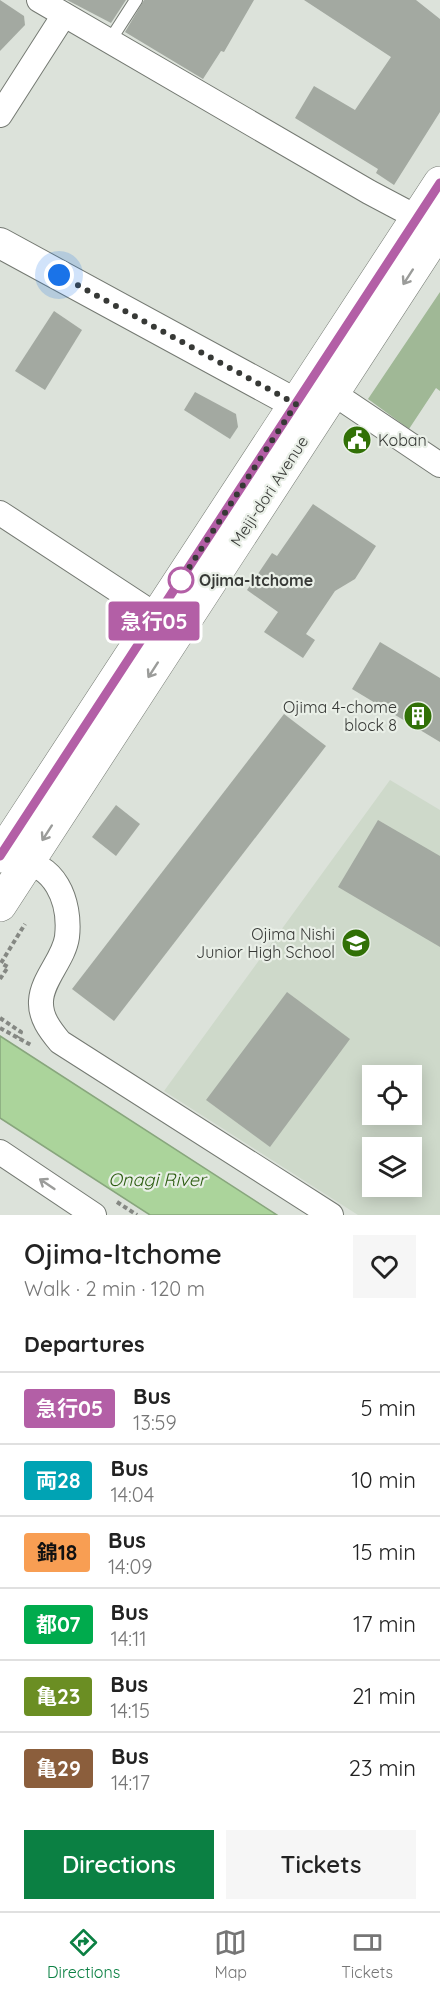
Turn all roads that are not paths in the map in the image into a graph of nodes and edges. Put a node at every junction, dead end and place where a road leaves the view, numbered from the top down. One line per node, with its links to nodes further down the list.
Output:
1 (39, 0): 3 (street)
2 (136, 0): 4 (lane)
3 (64, 15): 4 (street); 5 (street)
4 (109, 42): 7 (street)
5 (0, 116)
6 (440, 183): 7 (main road, Meiji-dori Avenue)
7 (429, 223): 9 (main road, Meiji-dori Avenue, one-way to 9); 10 (main road, Meiji-dori Avenue)
8 (0, 243): 10 (street)
9 (333, 393): 10 (street); 11 (street); 14 (main road, Meiji-dori Avenue, one-way to 14)
10 (296, 404): 13 (main road, Meiji-dori Avenue)
11 (440, 465)
12 (0, 513): 13 (street)
13 (157, 616): 14 (main road, Meiji-dori Avenue)
14 (10, 860): 15 (main road, Meiji-dori Avenue); 18 (street)
15 (13, 914)
16 (0, 1152): 17 (street, one-way to 16)
17 (94, 1215)
18 (331, 1215)

